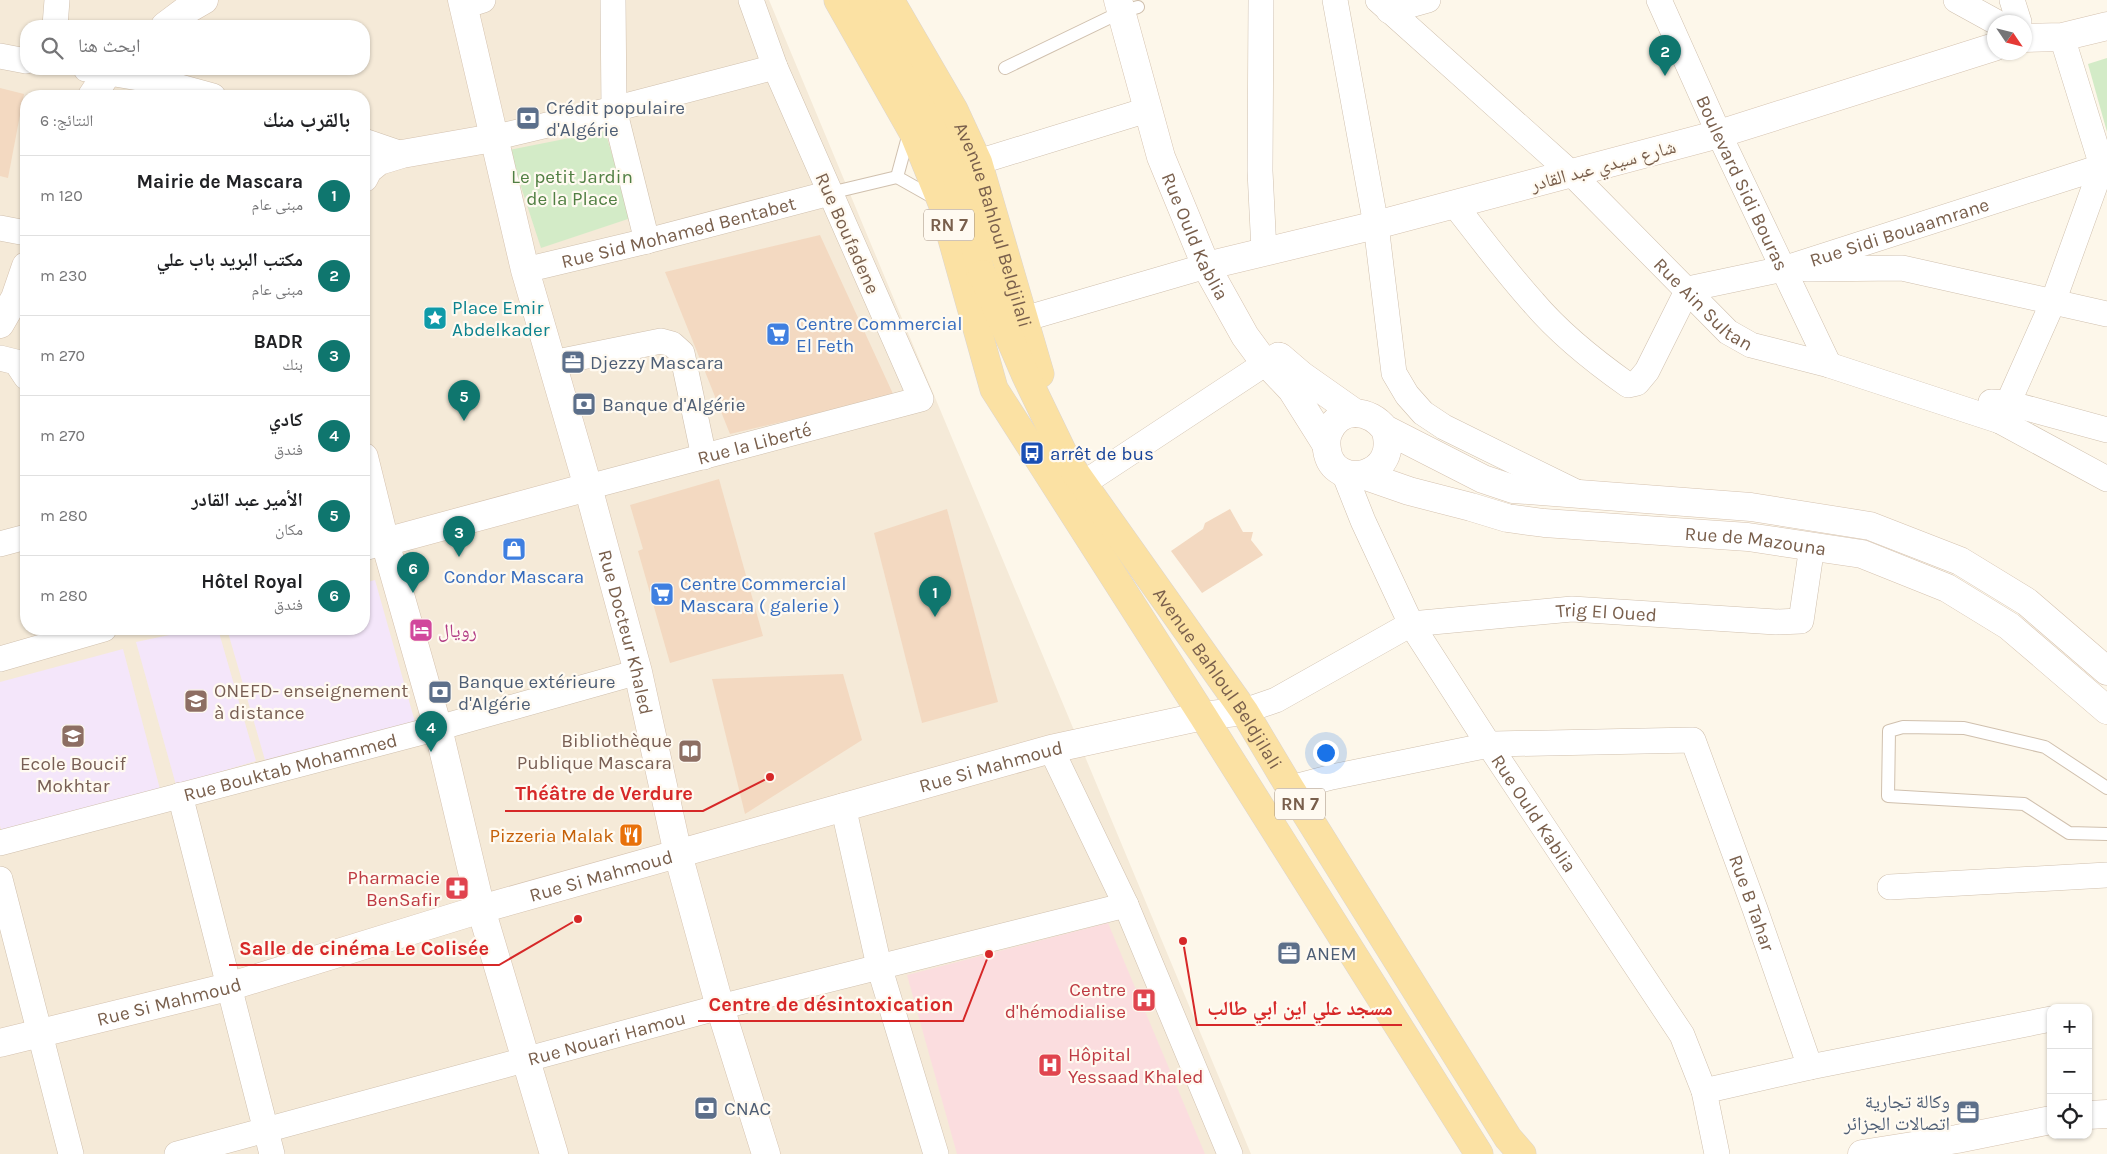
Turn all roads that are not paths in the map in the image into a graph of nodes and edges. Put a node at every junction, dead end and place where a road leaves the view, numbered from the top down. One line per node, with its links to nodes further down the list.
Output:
1 (57, 0): 19 (street)
2 (204, 0): 20 (street)
3 (613, 0): 33 (street)
4 (751, 0): 27 (street, Rue Boufadene)
5 (838, 0): 35 (main road, Avenue Bahloul Beldjilali / RN 7)
6 (863, 0): 56 (main road, RN 7)
7 (890, 0): 40 (main road, Avenue Bahloul Beldjilali / RN 7)
8 (1261, 0): 52 (street)
9 (1335, 0): 48 (street)
10 (1428, 0): 16 (street)
11 (1659, 0): 36 (street, Boulevard Sidi Bouras)
12 (1956, 0): 18 (street)
13 (2012, 0): 17 (street)
14 (469, 2): 37 (street, Rue Docteur Khaled)
15 (1128, 5): 28 (lane); 34 (street, Rue Ould Kablia); 53 (street, Rue Ould Kablia)
16 (1384, 6): 43 (street, Rue Ain Sultan)
17 (2017, 15)
18 (1987, 17)
19 (55, 20)
20 (173, 20)
21 (2107, 26): 22 (street)
22 (2062, 37): 23 (street); 41 (street)
23 (2032, 38)
24 (1987, 49): 36 (street, شارع سيدي عبد القادر)
25 (0, 56): 26 (street)
26 (20, 60)
27 (775, 67): 33 (street); 45 (street, Rue Boufadene)
28 (1005, 68)
29 (99, 75): 31 (street)
30 (126, 75): 32 (street)
31 (94, 90)
32 (191, 90)
33 (614, 109): 37 (street); 51 (street)
34 (1147, 110): 40 (street); 53 (street, Rue Ould Kablia)
35 (911, 128): 44 (lane); 46 (main road, Avenue Bahloul Beldjilali / RN 7)
36 (1719, 134): 43 (street, شارع سيدي عبد القادر); 54 (street, Boulevard Sidi Bouras)
37 (493, 138): 39 (street); 55 (street, Rue Docteur Khaled)
38 (370, 143): 39 (street)
39 (402, 154): 42 (street)
40 (978, 162): 61 (main road, Avenue Bahloul Beldjilali / RN 7)
41 (2104, 166): 54 (street, Rue Sidi Bouaamrane); 59 (street)
42 (370, 168)
43 (1571, 173): 47 (street, شارع سيدي عبد القادر); 58 (street, Rue Ain Sultan)
44 (897, 177): 45 (lane); 46 (lane)
45 (830, 193): 51 (street, Rue Sid Mohamed Bentabet); 68 (street, Rue Boufadene)
46 (942, 203): 75 (main road, Avenue Bahloul Beldjilali / RN 7)
47 (1454, 204): 48 (street, شارع سيدي عبد القادر); 58 (street)
48 (1376, 225): 52 (street, شارع سيدي عبد القادر); 81 (street)
49 (0, 228): 50 (street)
50 (20, 232)
51 (647, 241): 55 (street, Rue Sid Mohamed Bentabet)
52 (1264, 251): 53 (street, شارع سيدي عبد القادر)
53 (1215, 264): 61 (street); 64 (street, Rue Ould Kablia)
54 (1783, 269): 58 (street, Rue Sidi Bouaamrane); 59 (street); 66 (street, Boulevard Sidi Bouras)
55 (525, 270): 65 (street, Rue Docteur Khaled)
56 (982, 274): 75 (main road, Avenue Bahloul Beldjilali / RN 7); 76 (main road, Avenue Bahloul Beldjilali / RN 7)
57 (20, 283): 62 (street)
58 (1688, 289): 66 (street, Rue Ain Sultan)
59 (2053, 302): 60 (street); 69 (street)
60 (2107, 314)
61 (1024, 319): 76 (main road, Avenue Bahloul Beldjilali / RN 7)
62 (0, 324)
63 (0, 358): 67 (street)
64 (1272, 360): 70 (street, Rue Ould Kablia); 73 (street, Rue Ould Kablia); 79 (street)
65 (552, 363): 74 (street); 80 (street, Rue Docteur Khaled)
66 (1829, 365): 69 (street, Rue Ain Sultan)
67 (20, 368)
68 (921, 399): 74 (street, Rue la Liberté)
69 (2004, 412): 72 (street); 78 (street)
70 (1355, 413): 71 (street); 73 (street)
71 (1385, 429): 77 (street); 81 (street, Rue de Mazouna)
72 (2107, 430)
73 (1326, 444): 77 (street)
74 (704, 456): 80 (street, Rue la Liberté)
75 (1038, 458): 94 (main road, Avenue Bahloul Beldjilali / RN 7)
76 (1068, 461): 79 (main road, Avenue Bahloul Beldjilali / RN 7)
77 (1354, 474): 86 (street, Rue de Mazouna); 87 (street, Rue Ould Kablia)
78 (2107, 479)
79 (1084, 483): 92 (main road, Avenue Bahloul Beldjilali / RN 7)
80 (588, 487): 85 (street); 91 (street, Rue Docteur Khaled)
81 (1579, 494): 90 (street, Rue de Mazouna)
82 (370, 505): 85 (street)
83 (20, 539): 84 (street)
84 (0, 544)
85 (375, 545): 95 (street)
86 (1812, 546): 87 (street, Trig El Oued); 93 (street, Rue de Mazouna)
87 (1411, 624): 92 (street); 96 (street, Rue Ould Kablia)
88 (83, 635): 89 (street)
89 (0, 659)
90 (2107, 670)
91 (638, 672): 95 (street, Rue Bouktab Mohammed); 104 (street, Rue Docteur Khaled)
92 (1244, 710): 94 (street, Rue Si Mahmoud); 98 (main road, Avenue Bahloul Beldjilali / RN 7)
93 (2107, 710)
94 (1203, 716): 97 (street, Rue Si Mahmoud); 129 (main road, Avenue Bahloul Beldjilali / RN 7)
95 (438, 728): 100 (street, Rue Bouktab Mohammed); 109 (street)
96 (1489, 745): 98 (street); 117 (street, Rue B Tahar); 118 (street, Rue Ould Kablia)
97 (1051, 749): 101 (street, Rue Si Mahmoud); 108 (street)
98 (1290, 788): 130 (main road, Avenue Bahloul Beldjilali / RN 7)
99 (2107, 788): 102 (lane)
100 (180, 795): 103 (street, Rue Bouktab Mohammed); 111 (street)
101 (843, 806): 104 (street, Rue Si Mahmoud); 110 (street)
102 (2107, 834)
103 (0, 842)
104 (678, 854): 109 (street, Rue Si Mahmoud); 112 (street, Rue Docteur Khaled)
105 (2107, 875): 107 (street)
106 (0, 879): 114 (street)
107 (1890, 887)
108 (1126, 905): 110 (street, Rue Nouari Hamou); 128 (street)
109 (482, 909): 111 (street, Rue Si Mahmoud); 116 (street)
110 (879, 966): 112 (street, Rue Nouari Hamou); 127 (street)
111 (228, 987): 114 (street, Rue Si Mahmoud); 122 (street)
112 (720, 1007): 116 (street, Rue Nouari Hamou); 126 (street, Rue Docteur Khaled)
113 (2047, 1021): 117 (street)
114 (41, 1033): 115 (street, Rue Si Mahmoud); 123 (street)
115 (0, 1043)
116 (527, 1059): 122 (street, Rue Nouari Hamou); 125 (street)
117 (1810, 1067): 118 (street)
118 (1704, 1091): 131 (street, Rue Ould Kablia)
119 (2107, 1114): 120 (street)
120 (2092, 1115)
121 (2047, 1121): 132 (street)
122 (270, 1142): 124 (street, Rue Nouari Hamou)
123 (71, 1154)
124 (177, 1154)
125 (554, 1154)
126 (766, 1154)
127 (936, 1154)
128 (1230, 1154)
129 (1479, 1154)
130 (1522, 1154)
131 (1717, 1154)
132 (1862, 1154)

